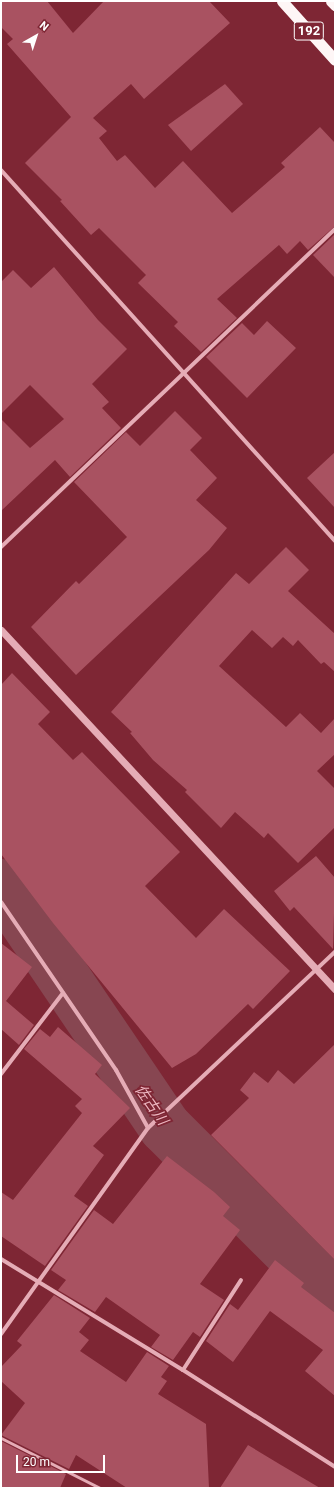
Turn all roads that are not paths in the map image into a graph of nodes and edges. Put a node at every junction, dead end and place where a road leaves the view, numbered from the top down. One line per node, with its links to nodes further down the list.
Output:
1 (282, 1): 4 (highway, 192)
2 (331, 1): 3 (highway, 192)
3 (335, 5)
4 (335, 60)
5 (1, 170): 7 (street)
6 (335, 229): 7 (street)
7 (184, 375): 8 (street); 9 (street)
8 (335, 541)
9 (1, 547)
10 (1, 630): 13 (street)
11 (1, 902): 15 (street)
12 (335, 952): 13 (street)
13 (317, 970): 14 (street); 17 (street)
14 (335, 990)
15 (63, 993): 16 (street); 17 (street)
16 (1, 1074)
17 (148, 1128): 20 (street)
18 (1, 1259): 20 (street)
19 (241, 1280): 22 (street)
20 (37, 1282): 21 (street); 22 (street)
21 (1, 1334)
22 (183, 1370): 24 (street)
23 (1, 1438): 25 (lane)
24 (335, 1467)
25 (100, 1488)

